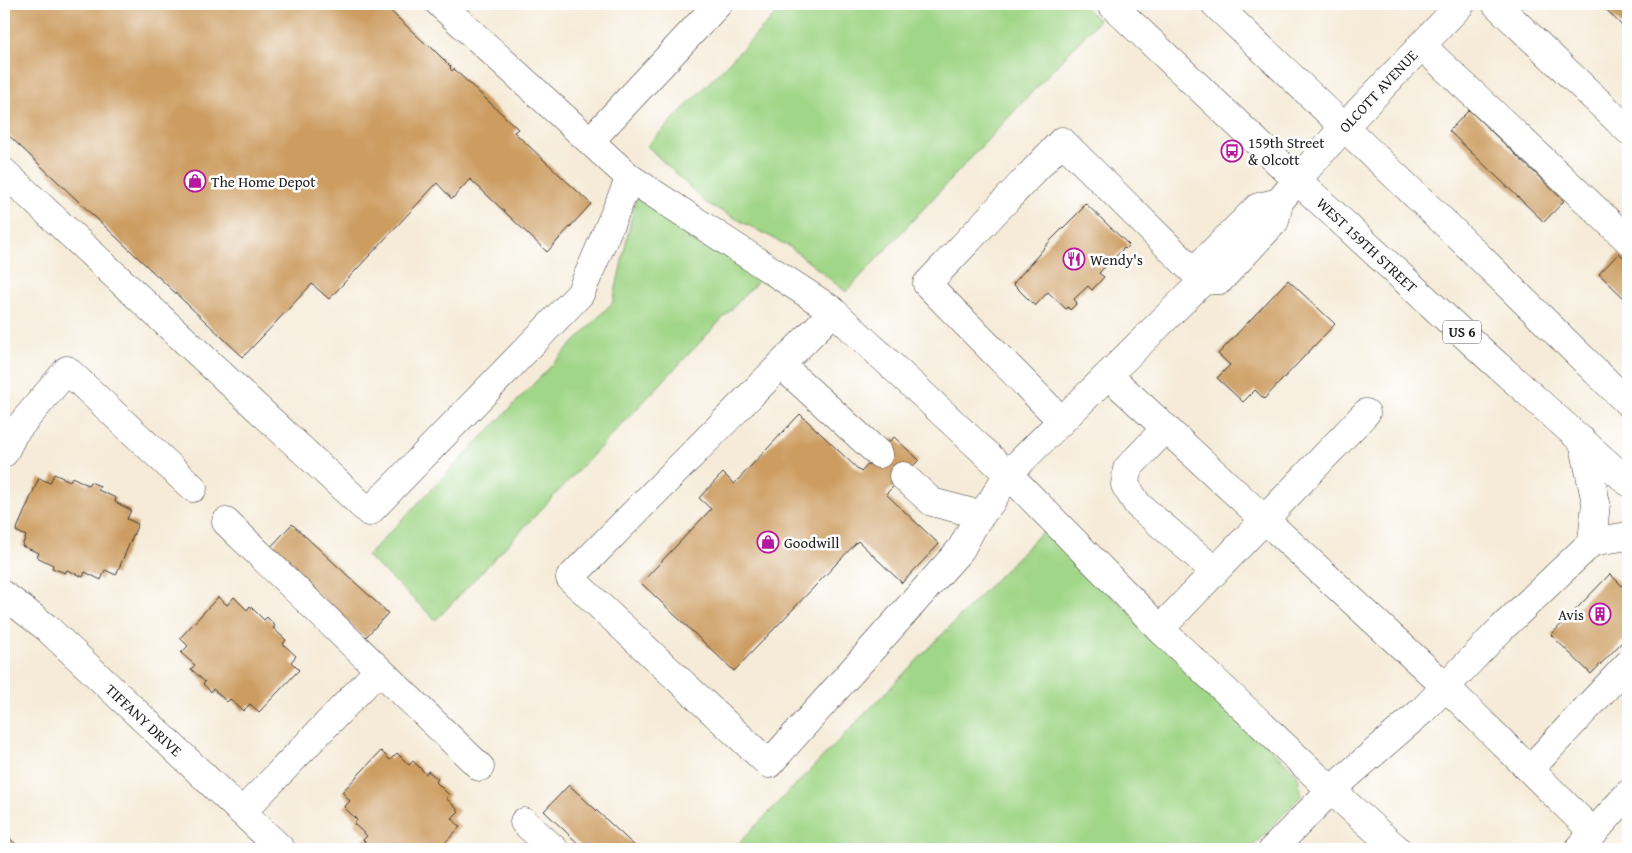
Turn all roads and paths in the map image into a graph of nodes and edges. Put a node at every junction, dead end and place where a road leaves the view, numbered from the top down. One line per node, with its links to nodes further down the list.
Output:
1 (440, 4): 10 (main road)
2 (718, 4): 10 (main road)
3 (1111, 4): 13 (main road, WEST 159TH STREET / US 6)
4 (1215, 4): 8 (main road)
5 (1462, 4): 7 (main road, OLCOTT AVENUE)
6 (1496, 4): 9 (main road)
7 (1421, 45): 8 (main road, OLCOTT AVENUE); 14 (main road)
8 (1344, 127): 13 (main road, OLCOTT AVENUE); 19 (main road)
9 (1628, 130)
10 (590, 141): 12 (main road)
11 (4, 172): 12 (main road)
12 (630, 178): 16 (main road)
13 (1296, 180): 15 (main road, OLCOTT AVENUE); 23 (main road, WEST 159TH STREET / US 6)
14 (1628, 240)
15 (1203, 281): 18 (main road); 21 (main road)
16 (833, 312): 17 (main road); 26 (main road)
17 (781, 365): 25 (main road); 30 (main road)
18 (1108, 374): 21 (main road); 22 (main road)
19 (1628, 403)
20 (1366, 413): 31 (main road)
21 (1062, 421): 26 (main road)
22 (1166, 428): 31 (main road); 35 (main road)
23 (1583, 441): 28 (main road, WEST 159TH STREET / US 6); 34 (main road)
24 (4, 453): 29 (main road)
25 (879, 454)
26 (1008, 474): 30 (main road); 37 (main road)
27 (903, 476): 30 (main road)
28 (1628, 482)
29 (193, 488)
30 (981, 515)
31 (1265, 519): 35 (main road); 40 (main road)
32 (226, 522): 39 (main road)
33 (1628, 536): 34 (main road)
34 (1592, 542): 40 (main road)
35 (1215, 571): 37 (main road)
36 (4, 595): 45 (main road, TIFFANY DRIVE)
37 (1160, 629): 43 (main road)
38 (1628, 664): 42 (main road)
39 (379, 670): 41 (main road); 45 (main road)
40 (1445, 686): 42 (main road); 43 (main road)
41 (480, 767)
42 (1530, 769): 47 (main road)
43 (1330, 790): 50 (main road); 51 (main road)
44 (1628, 794): 47 (main road)
45 (242, 812): 48 (main road, TIFFANY DRIVE)
46 (524, 822): 49 (main road)
47 (1587, 841)
48 (281, 849)
49 (554, 849)
50 (1273, 849)
51 (1397, 849)

